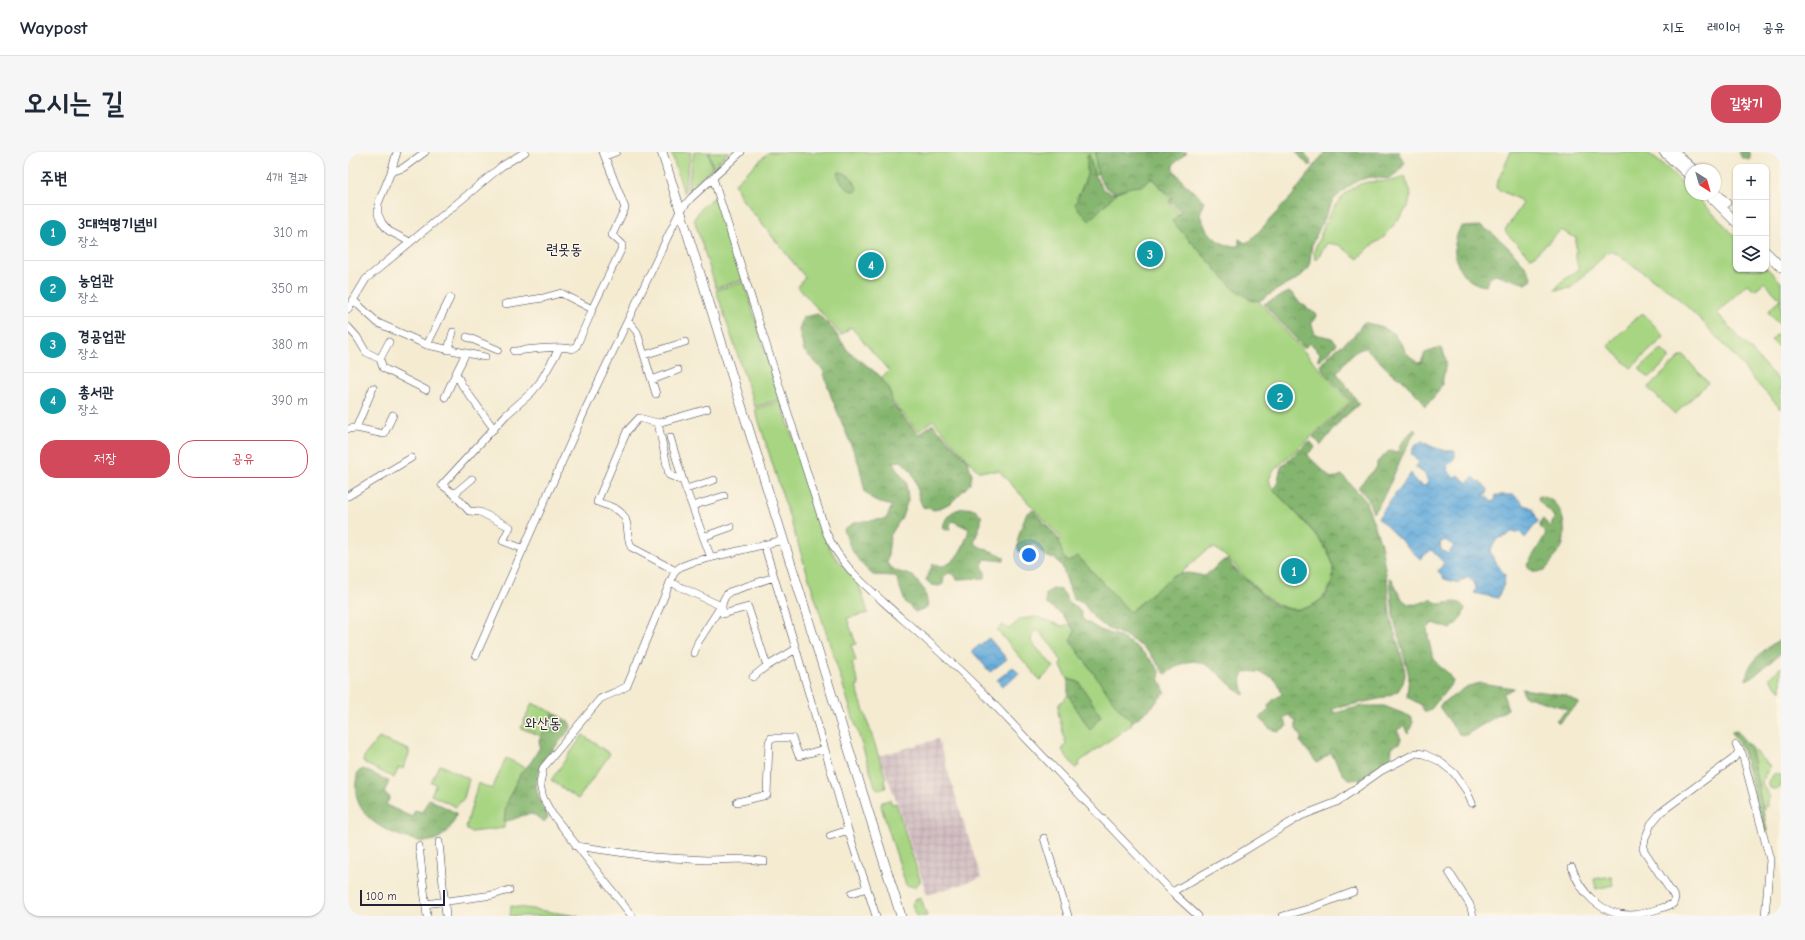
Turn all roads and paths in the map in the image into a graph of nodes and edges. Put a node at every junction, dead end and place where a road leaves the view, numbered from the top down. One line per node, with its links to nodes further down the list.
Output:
1 (396, 152): 12 (street)
2 (425, 152): 12 (street)
3 (525, 152): 19 (street)
4 (616, 152): 9 (street)
5 (662, 152): 16 (main road)
6 (741, 152): 13 (street)
7 (1664, 152): 11 (main road)
8 (1674, 152): 10 (main road)
9 (604, 154): 28 (street)
10 (1687, 164)
11 (1685, 171)
12 (391, 172): 19 (street)
13 (712, 178): 16 (street); 95 (street)
14 (1721, 198): 17 (main road)
15 (1714, 200): 18 (main road)
16 (680, 211): 29 (street); 68 (main road)
17 (1733, 211)
18 (1733, 219)
19 (410, 242): 25 (street)
20 (1769, 249): 22 (main road)
21 (1769, 255): 23 (main road)
22 (1781, 260)
23 (1781, 267)
24 (450, 298): 35 (street)
25 (353, 300): 27 (street); 35 (street)
26 (505, 304): 28 (street)
27 (348, 309)
28 (592, 309): 37 (street)
29 (628, 321): 42 (street); 70 (street)
30 (348, 327): 43 (street)
31 (453, 332): 38 (street)
32 (467, 337): 36 (street)
33 (389, 342): 43 (street)
34 (685, 342): 42 (street)
35 (427, 345): 38 (street)
36 (487, 345): 39 (street); 41 (street)
37 (559, 349): 40 (street); 55 (street)
38 (448, 350): 41 (street)
39 (498, 350)
40 (514, 351)
41 (466, 353): 45 (street)
42 (644, 355): 46 (street)
43 (380, 359): 48 (street)
44 (678, 370): 46 (street)
45 (456, 373): 50 (street); 55 (street)
46 (652, 380): 49 (street)
47 (373, 388): 54 (street)
48 (426, 390)
49 (656, 394)
50 (445, 397)
51 (707, 408): 53 (street)
52 (393, 415): 54 (street)
53 (658, 423): 60 (street); 72 (street)
54 (352, 428)
55 (494, 430): 62 (street)
56 (670, 437): 60 (street)
57 (410, 458): 63 (street)
58 (472, 479): 62 (street)
59 (714, 480): 61 (street)
60 (683, 481): 61 (street)
61 (686, 489): 65 (street)
62 (454, 494): 70 (street)
63 (348, 496)
64 (724, 496): 65 (street)
65 (692, 506): 67 (street)
66 (731, 527): 67 (street)
67 (703, 537): 71 (street)
68 (783, 540): 69 (street); 104 (main road)
69 (764, 544): 71 (street); 73 (street)
70 (524, 549): 78 (street)
71 (711, 558): 72 (street)
72 (676, 571): 74 (street)
73 (774, 577): 75 (street); 76 (street)
74 (670, 582): 75 (street); 89 (street)
75 (721, 606): 77 (street); 79 (street)
76 (796, 649): 79 (street); 81 (street)
77 (694, 653)
78 (476, 655)
79 (767, 666): 80 (street)
80 (753, 677)
81 (824, 748): 82 (street); 84 (street)
82 (737, 802)
83 (1472, 803): 95 (street)
84 (848, 830): 85 (street); 93 (street)
85 (830, 836)
86 (1044, 838): 105 (street)
87 (439, 842): 98 (street)
88 (419, 846): 99 (street)
89 (576, 846): 90 (street); 102 (street)
90 (764, 861)
91 (1572, 867): 109 (street)
92 (1449, 872): 108 (street)
93 (867, 888): 97 (street); 103 (street)
94 (508, 890): 98 (street)
95 (1172, 892): 106 (street)
96 (1353, 892): 107 (street)
97 (852, 893)
98 (444, 901): 99 (street); 101 (street)
99 (425, 904): 100 (street)
100 (427, 916)
101 (446, 916)
102 (632, 916)
103 (876, 916)
104 (900, 916)
105 (1068, 916)
106 (1198, 916)
107 (1283, 916)
108 (1473, 916)
109 (1630, 916): 110 (street)
110 (1765, 916)

